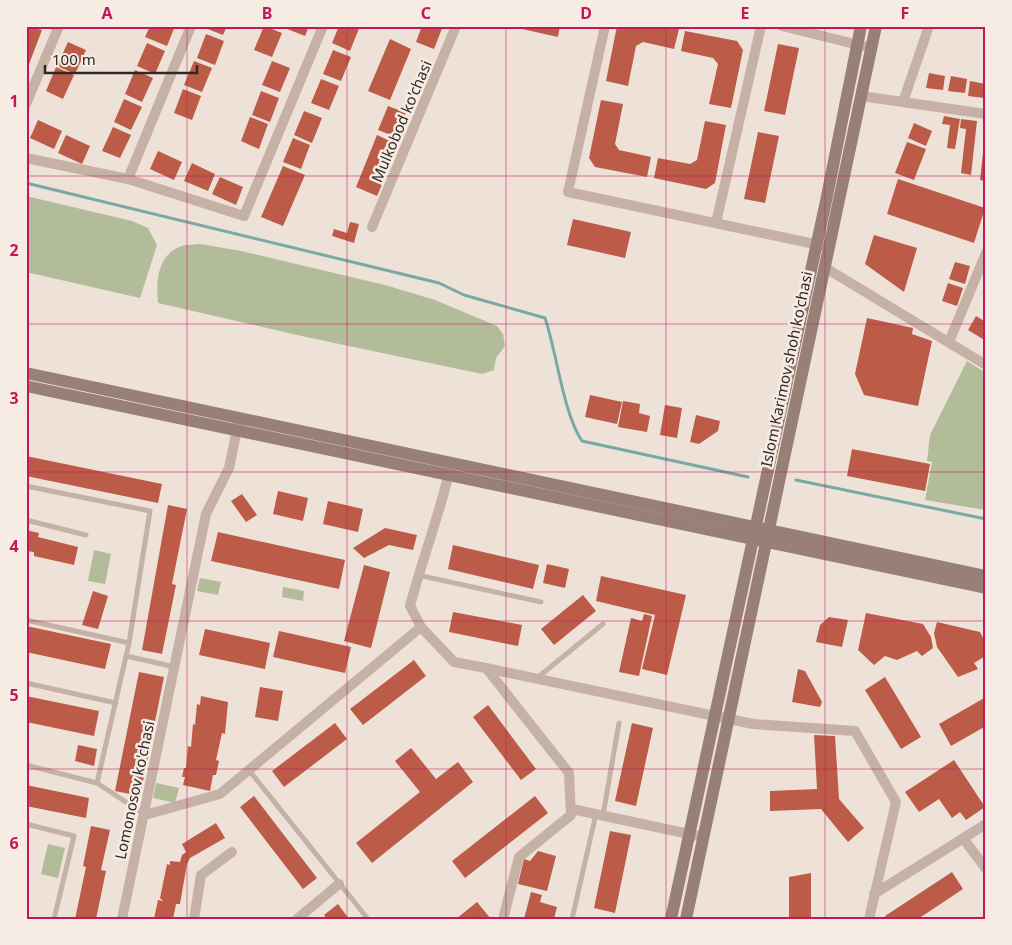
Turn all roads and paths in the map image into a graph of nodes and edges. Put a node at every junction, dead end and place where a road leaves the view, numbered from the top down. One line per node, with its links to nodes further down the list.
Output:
1 (59, 26): 15 (street)
2 (191, 26): 18 (street)
3 (323, 26): 18 (street)
4 (456, 26): 20 (street, Mulkobod ko'chasi)
5 (606, 26): 19 (street)
6 (761, 26): 19 (street)
7 (782, 26): 11 (street)
8 (861, 26): 11 (main road, Islom Karimov shoh ko'chasi)
9 (876, 26): 12 (main road, Islom Karimov shoh ko'chasi)
10 (929, 26): 14 (street)
11 (856, 45): 12 (street); 21 (main road, Islom Karimov shoh ko'chasi)
12 (871, 48): 13 (main road, Islom Karimov shoh ko'chasi)
13 (861, 96): 14 (street); 22 (main road, Islom Karimov shoh ko'chasi)
14 (903, 102): 16 (street)
15 (26, 104)
16 (986, 114)
17 (26, 158): 18 (street)
18 (128, 179)
19 (716, 223): 21 (street)
20 (372, 228)
21 (815, 244): 22 (street); 34 (main road, Islom Karimov shoh ko'chasi)
22 (828, 246): 24 (main road, Islom Karimov shoh ko'chasi)
23 (986, 254): 25 (street)
24 (824, 267): 25 (street); 36 (main road, Islom Karimov shoh ko'chasi)
25 (949, 342): 26 (street)
26 (986, 365)
27 (26, 373): 29 (main road)
28 (26, 386): 29 (main road)
29 (238, 424): 30 (main road); 31 (main road); 46 (street, Lomonosov ko'chasi)
30 (452, 462): 31 (street); 34 (main road)
31 (449, 476): 34 (main road); 37 (street)
32 (26, 486): 44 (lane)
33 (26, 520): 35 (lane)
34 (754, 532): 36 (main road); 51 (main road, Islom Karimov shoh ko'chasi)
35 (86, 535)
36 (769, 535): 38 (main road); 39 (main road); 52 (main road, Islom Karimov shoh ko'chasi)
37 (418, 575): 40 (lane); 43 (street)
38 (986, 576)
39 (986, 588)
40 (541, 602)
41 (26, 620): 44 (lane)
42 (603, 624): 48 (lane)
43 (421, 628): 47 (street); 55 (street)
44 (129, 643): 45 (lane)
45 (126, 656): 46 (lane); 50 (lane)
46 (174, 667): 59 (street, Lomonosov ko'chasi)
47 (486, 668): 48 (street); 57 (street)
48 (537, 678): 51 (street)
49 (26, 683): 50 (lane)
50 (116, 703): 56 (lane)
51 (715, 716): 52 (street); 62 (main road, Islom Karimov shoh ko'chasi)
52 (729, 719): 63 (main road, Islom Karimov shoh ko'chasi); 68 (street)
53 (619, 723): 58 (lane)
54 (26, 765): 56 (lane)
55 (248, 769): 59 (street); 67 (lane)
56 (97, 783): 59 (lane)
57 (572, 808): 58 (street); 74 (street)
58 (600, 814): 62 (street); 75 (lane)
59 (145, 815): 70 (street, Lomonosov ko'chasi)
60 (26, 824): 69 (lane)
61 (986, 824): 64 (street)
62 (689, 833): 63 (street); 76 (main road, Islom Karimov shoh ko'chasi)
63 (703, 837): 77 (main road, Islom Karimov shoh ko'chasi)
64 (963, 838): 66 (street); 68 (street)
65 (232, 852): 71 (street)
66 (986, 869)
67 (339, 884): 72 (street); 73 (lane)
68 (874, 894): 78 (street)
69 (54, 919)
70 (122, 919)
71 (194, 919)
72 (297, 919)
73 (368, 919)
74 (503, 919)
75 (572, 919)
76 (671, 919)
77 (686, 919)
78 (869, 919)

